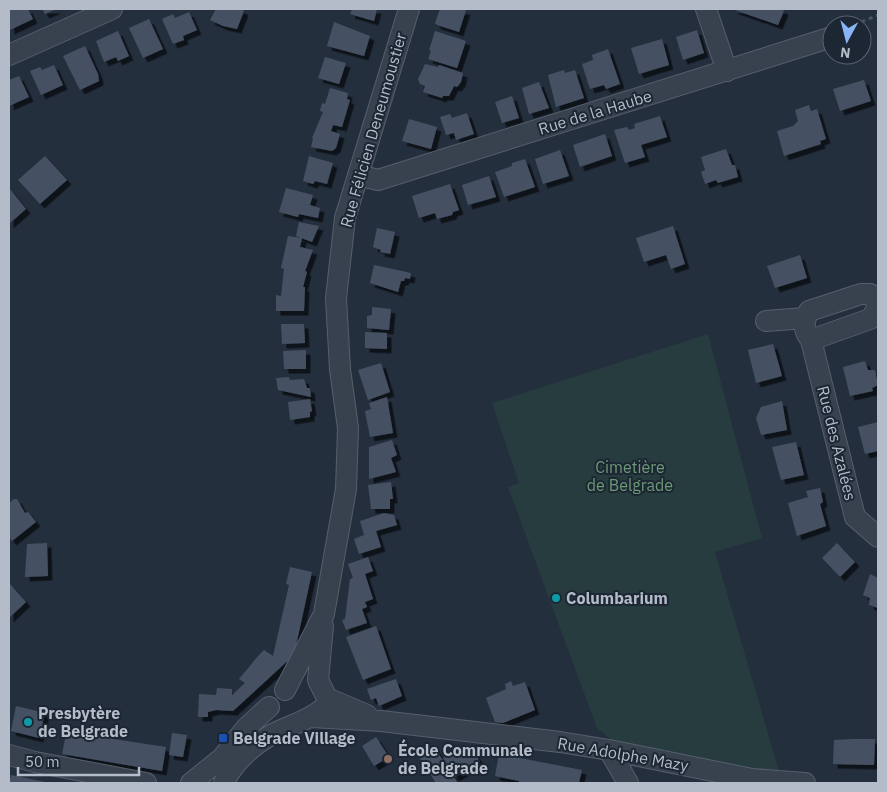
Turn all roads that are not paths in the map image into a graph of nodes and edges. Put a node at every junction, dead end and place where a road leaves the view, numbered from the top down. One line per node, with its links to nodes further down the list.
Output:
1 (112, 9): 5 (street)
2 (409, 9): 7 (street, Rue Félicien Deneumoustier)
3 (706, 9): 6 (street)
4 (822, 39): 6 (street, Rue de la Haube)
5 (9, 55)
6 (727, 70): 7 (street, Rue de la Haube)
7 (358, 175): 12 (street, Rue Félicien Deneumoustier)
8 (805, 318): 9 (street); 10 (street, Rue des Azalées); 10 (street)
9 (766, 321)
10 (811, 340): 11 (street, Rue des Azalées)
11 (878, 537)
12 (324, 614): 13 (street); 14 (street, Rue Félicien Deneumoustier)
13 (318, 680): 14 (street, Rue Félicien Deneumoustier); 15 (street)
14 (285, 690): 16 (street, Rue Félicien Deneumoustier)
15 (327, 698): 17 (street); 18 (street, Rue Adolphe Mazy)
16 (269, 707): 19 (street); 22 (street, Rue Félicien Deneumoustier)
17 (312, 717): 18 (street, Rue Adolphe Mazy); 19 (street)
18 (381, 721): 20 (street, Rue Adolphe Mazy)
19 (272, 735): 24 (street)
20 (610, 750): 25 (street); 26 (street, Rue Adolphe Mazy)
21 (9, 755): 23 (street)
22 (201, 782)
23 (146, 783)
24 (224, 783)
25 (628, 783)
26 (805, 783)

